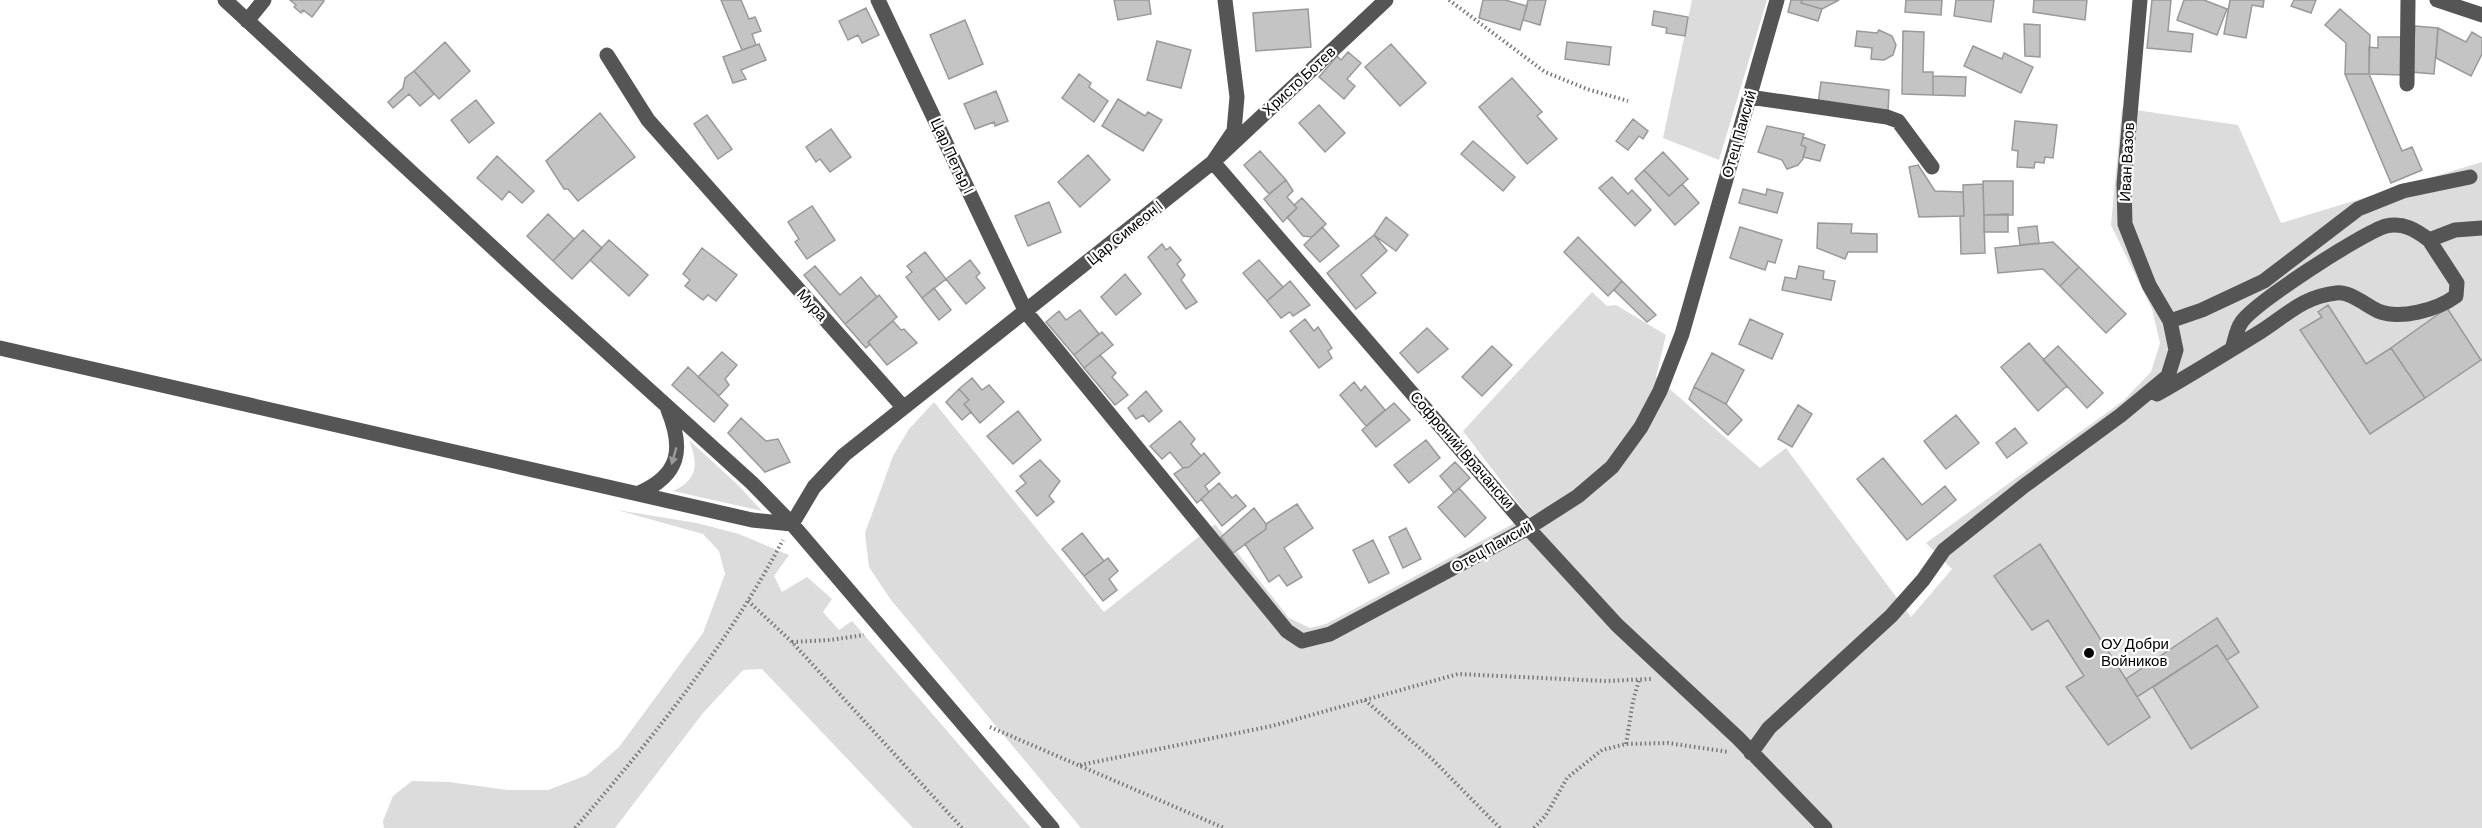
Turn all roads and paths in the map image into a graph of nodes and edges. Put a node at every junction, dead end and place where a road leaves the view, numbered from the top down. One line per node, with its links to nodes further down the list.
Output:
1 (225, 0): 12 (street)
2 (264, 0): 12 (street)
3 (878, 0): 26 (street, Цар Петър I)
4 (1225, 0): 17 (street, Цар Симеон I)
5 (1386, 0): 17 (street, Христо Ботев)
6 (1449, 0): 16 (path)
7 (1777, 0): 15 (street, Отец Паисий)
8 (2140, 0): 27 (street, Иван Вазов)
9 (2408, 0): 14 (street)
10 (2437, 0): 11 (street)
11 (2482, 15)
12 (248, 21): 30 (street)
13 (607, 55): 31 (street, Мура)
14 (2407, 84)
15 (1749, 97): 18 (street); 35 (street, Отец Паисий)
16 (1628, 101)
17 (1213, 162): 26 (street, Цар Симеон I); 35 (street, Софроний Врачански)
18 (1932, 167)
19 (2470, 177): 23 (street)
20 (2482, 228): 21 (street)
21 (2428, 240): 22 (street); 24 (street)
22 (2298, 278): 24 (street); 25 (street)
23 (2251, 287): 25 (street); 27 (street)
24 (2307, 300): 29 (street)
25 (2261, 303): 29 (street)
26 (1026, 312): 31 (street, Цар Симеон I); 35 (street, Отец Паисий)
27 (2170, 321): 32 (street, Иван Вазов)
28 (0, 348): 33 (street)
29 (2232, 349): 32 (street)
30 (666, 404): 33 (street, one-way to 33); 34 (street)
31 (903, 407): 34 (street, Цар Симеон I)
32 (2121, 415): 44 (street)
33 (639, 493): 34 (street)
34 (792, 524): 36 (path); 37 (street)
35 (1528, 528): 39 (street, Софроний Врачански)
36 (748, 601): 38 (path); 46 (path)
37 (882, 631): 38 (path); 48 (street)
38 (792, 642): 47 (path)
39 (1673, 678): 40 (path); 44 (street, Софроний Врачански)
40 (1639, 680): 41 (path); 43 (path)
41 (1365, 700): 45 (path); 50 (path)
42 (983, 724): 45 (path)
43 (1626, 744): 44 (path); 51 (path)
44 (1751, 753): 52 (street, Софроний Врачански)
45 (1080, 765): 49 (path)
46 (575, 828)
47 (962, 828)
48 (1052, 828)
49 (1224, 828)
50 (1500, 828)
51 (1534, 828)
52 (1825, 828)

